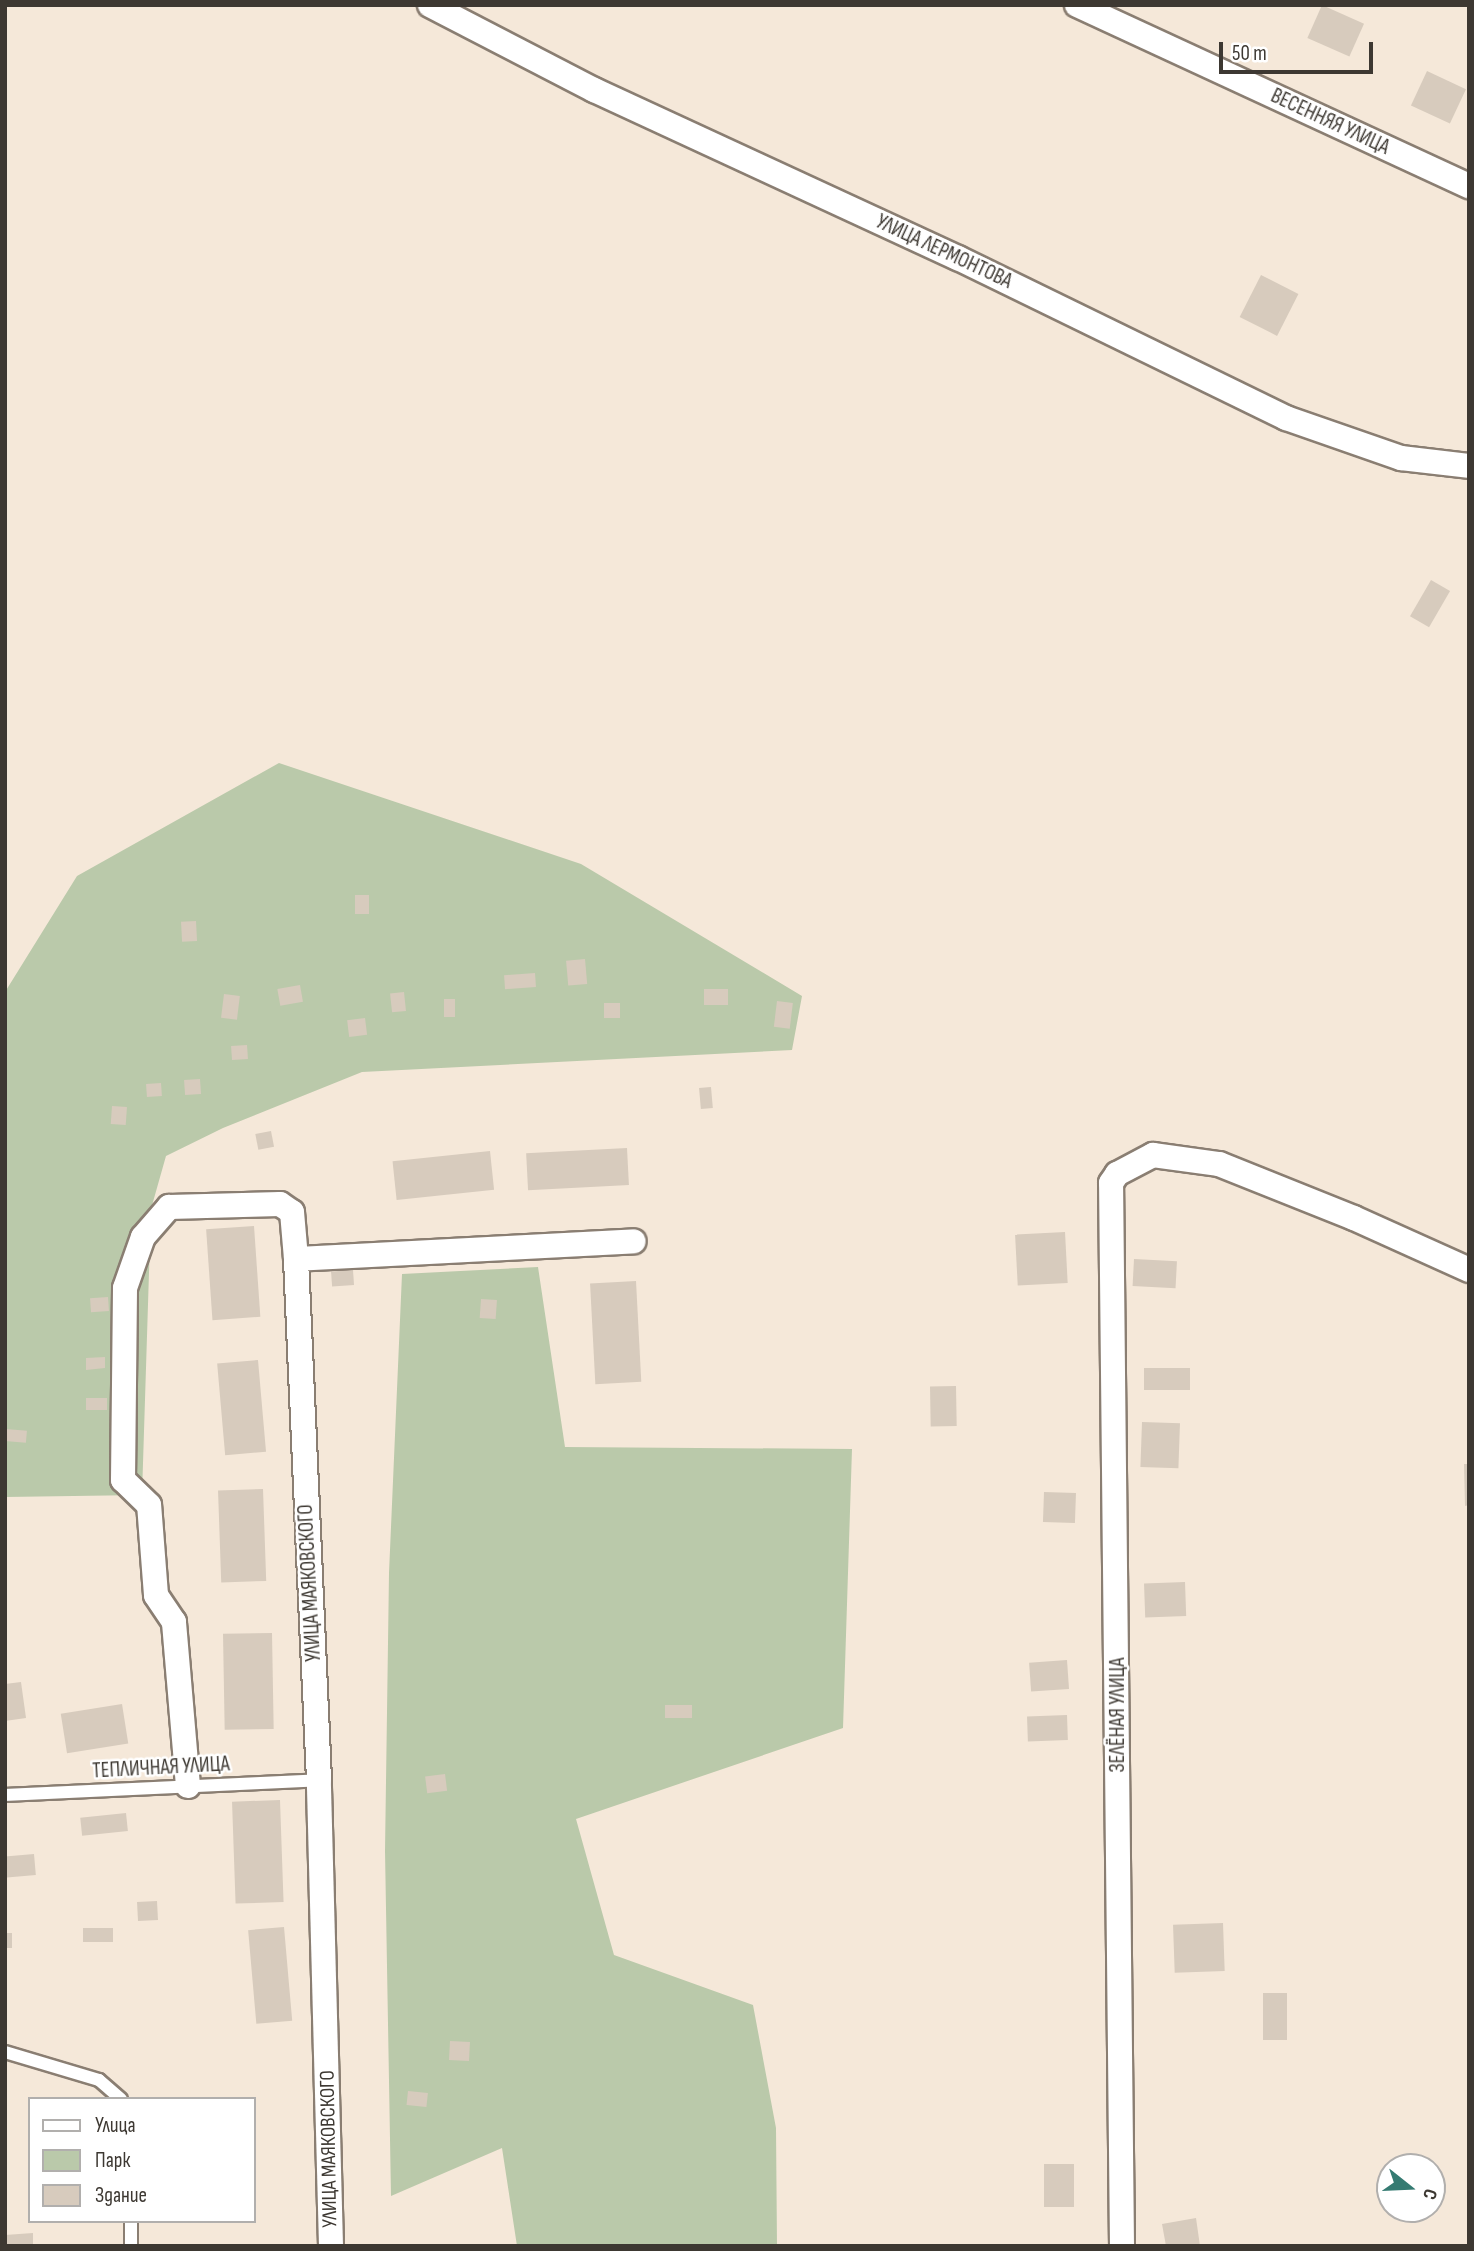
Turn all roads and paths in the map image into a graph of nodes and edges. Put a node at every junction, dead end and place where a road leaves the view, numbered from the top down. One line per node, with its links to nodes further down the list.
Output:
1 (430, 5): 3 (street, УЛИЦА ЛЕРМОНТОВА)
2 (1077, 5): 4 (street, ВЕСЕННЯЯ УЛИЦА)
3 (463, 12): 5 (street, УЛИЦА ЛЕРМОНТОВА)
4 (1469, 186)
5 (1469, 466)
6 (635, 1241): 7 (street)
7 (296, 1259): 9 (street, УЛИЦА МАЯКОВСКОГО); 10 (street, УЛИЦА МАЯКОВСКОГО)
8 (1469, 1270): 17 (street, ЗЕЛЁНАЯ УЛИЦА)
9 (319, 1780): 10 (lane, ТЕПЛИЧНАЯ УЛИЦА); 16 (street, УЛИЦА МАЯКОВСКОГО)
10 (188, 1786): 11 (lane, ТЕПЛИЧНАЯ УЛИЦА)
11 (5, 1795)
12 (5, 2052): 13 (lane)
13 (119, 2097)
14 (131, 2223): 15 (lane)
15 (131, 2246)
16 (331, 2246)
17 (1122, 2246)

